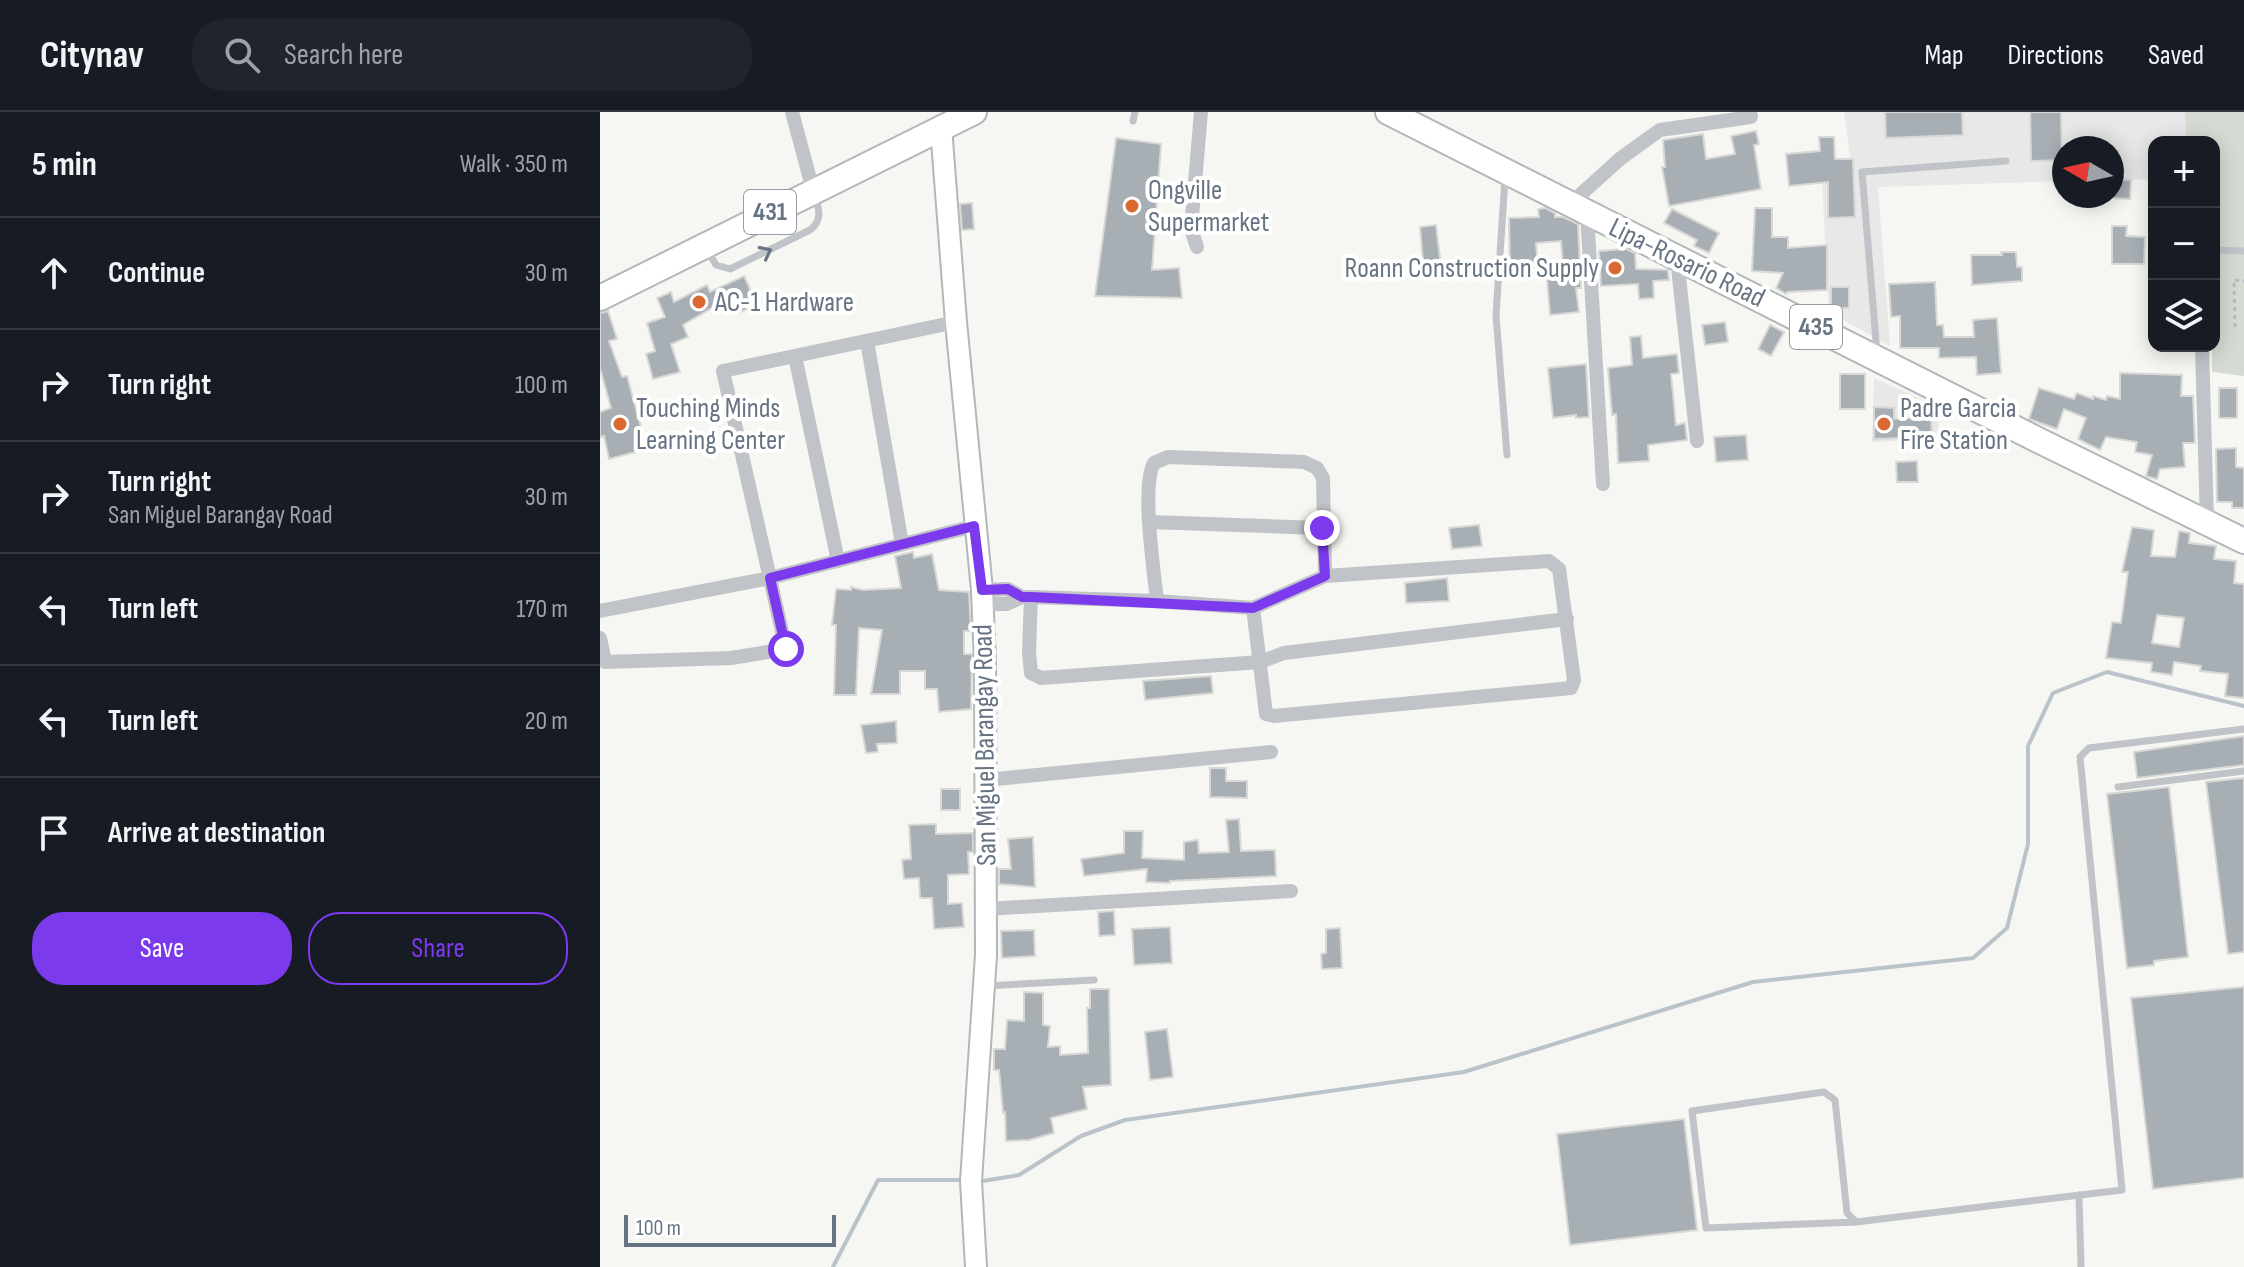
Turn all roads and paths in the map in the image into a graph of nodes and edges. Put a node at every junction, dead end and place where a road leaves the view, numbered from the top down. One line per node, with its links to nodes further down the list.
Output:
1 (792, 112): 9 (street)
2 (974, 112): 6 (main road)
3 (1201, 112): 12 (street)
4 (1750, 112): 10 (street)
5 (1404, 115): 8 (main road, Lipa-Rosario Road / 435)
6 (941, 120): 9 (main road, 431); 20 (street, San Miguel Barangay Road)
7 (2006, 161): 25 (lane)
8 (1505, 170): 10 (main road, Lipa-Rosario Road / 435); 27 (lane)
9 (813, 190): 13 (main road, 431); 13 (lane, one-way to 9)
10 (1579, 209): 17 (main road, Lipa-Rosario Road / 435); 28 (street)
11 (1256, 221): 12 (lane)
12 (1191, 229): 14 (street)
13 (705, 245): 19 (main road, 431)
14 (1197, 247)
15 (2220, 250): 16 (lane)
16 (2244, 251)
17 (1677, 259): 25 (main road, Lipa-Rosario Road / 435); 26 (street)
18 (2244, 281): 21 (path)
19 (600, 298)
20 (956, 322): 22 (street); 31 (street, San Miguel Barangay Road)
21 (2235, 327)
22 (867, 341): 24 (street); 34 (street)
23 (2202, 352): 29 (street)
24 (795, 356): 35 (street); 37 (street)
25 (1877, 358): 29 (main road, Lipa-Rosario Road / 435)
26 (1697, 441)
27 (1507, 455)
28 (1603, 484)
29 (2207, 521): 33 (main road, Lipa-Rosario Road / 435)
30 (1150, 522): 32 (street); 32 (street); 40 (street)
31 (974, 526): 34 (street); 38 (street, San Miguel Barangay Road)
32 (1322, 528): 36 (street)
33 (2244, 541)
34 (902, 544): 35 (street)
35 (838, 561): 37 (street)
36 (1325, 576): 41 (street); 43 (street)
37 (770, 578): 42 (street); 44 (street)
38 (983, 597): 39 (street); 49 (street, San Miguel Barangay Road)
39 (1026, 597): 40 (street); 45 (street)
40 (1157, 601): 41 (street)
41 (1253, 608): 45 (street)
42 (600, 611)
43 (1567, 619): 45 (street); 45 (street)
44 (600, 638)
45 (1260, 662)
46 (2244, 729): 55 (lane)
47 (1271, 752): 49 (street)
48 (2244, 771): 50 (lane)
49 (986, 780): 52 (street, San Miguel Barangay Road)
50 (2118, 787)
51 (1291, 891): 52 (street)
52 (986, 909): 54 (street, San Miguel Barangay Road)
53 (1094, 980): 54 (lane)
54 (984, 986): 57 (street, San Miguel Barangay Road)
55 (2079, 1195): 56 (lane); 58 (lane)
56 (1856, 1222): 56 (lane)
57 (976, 1267)
58 (2081, 1267)

